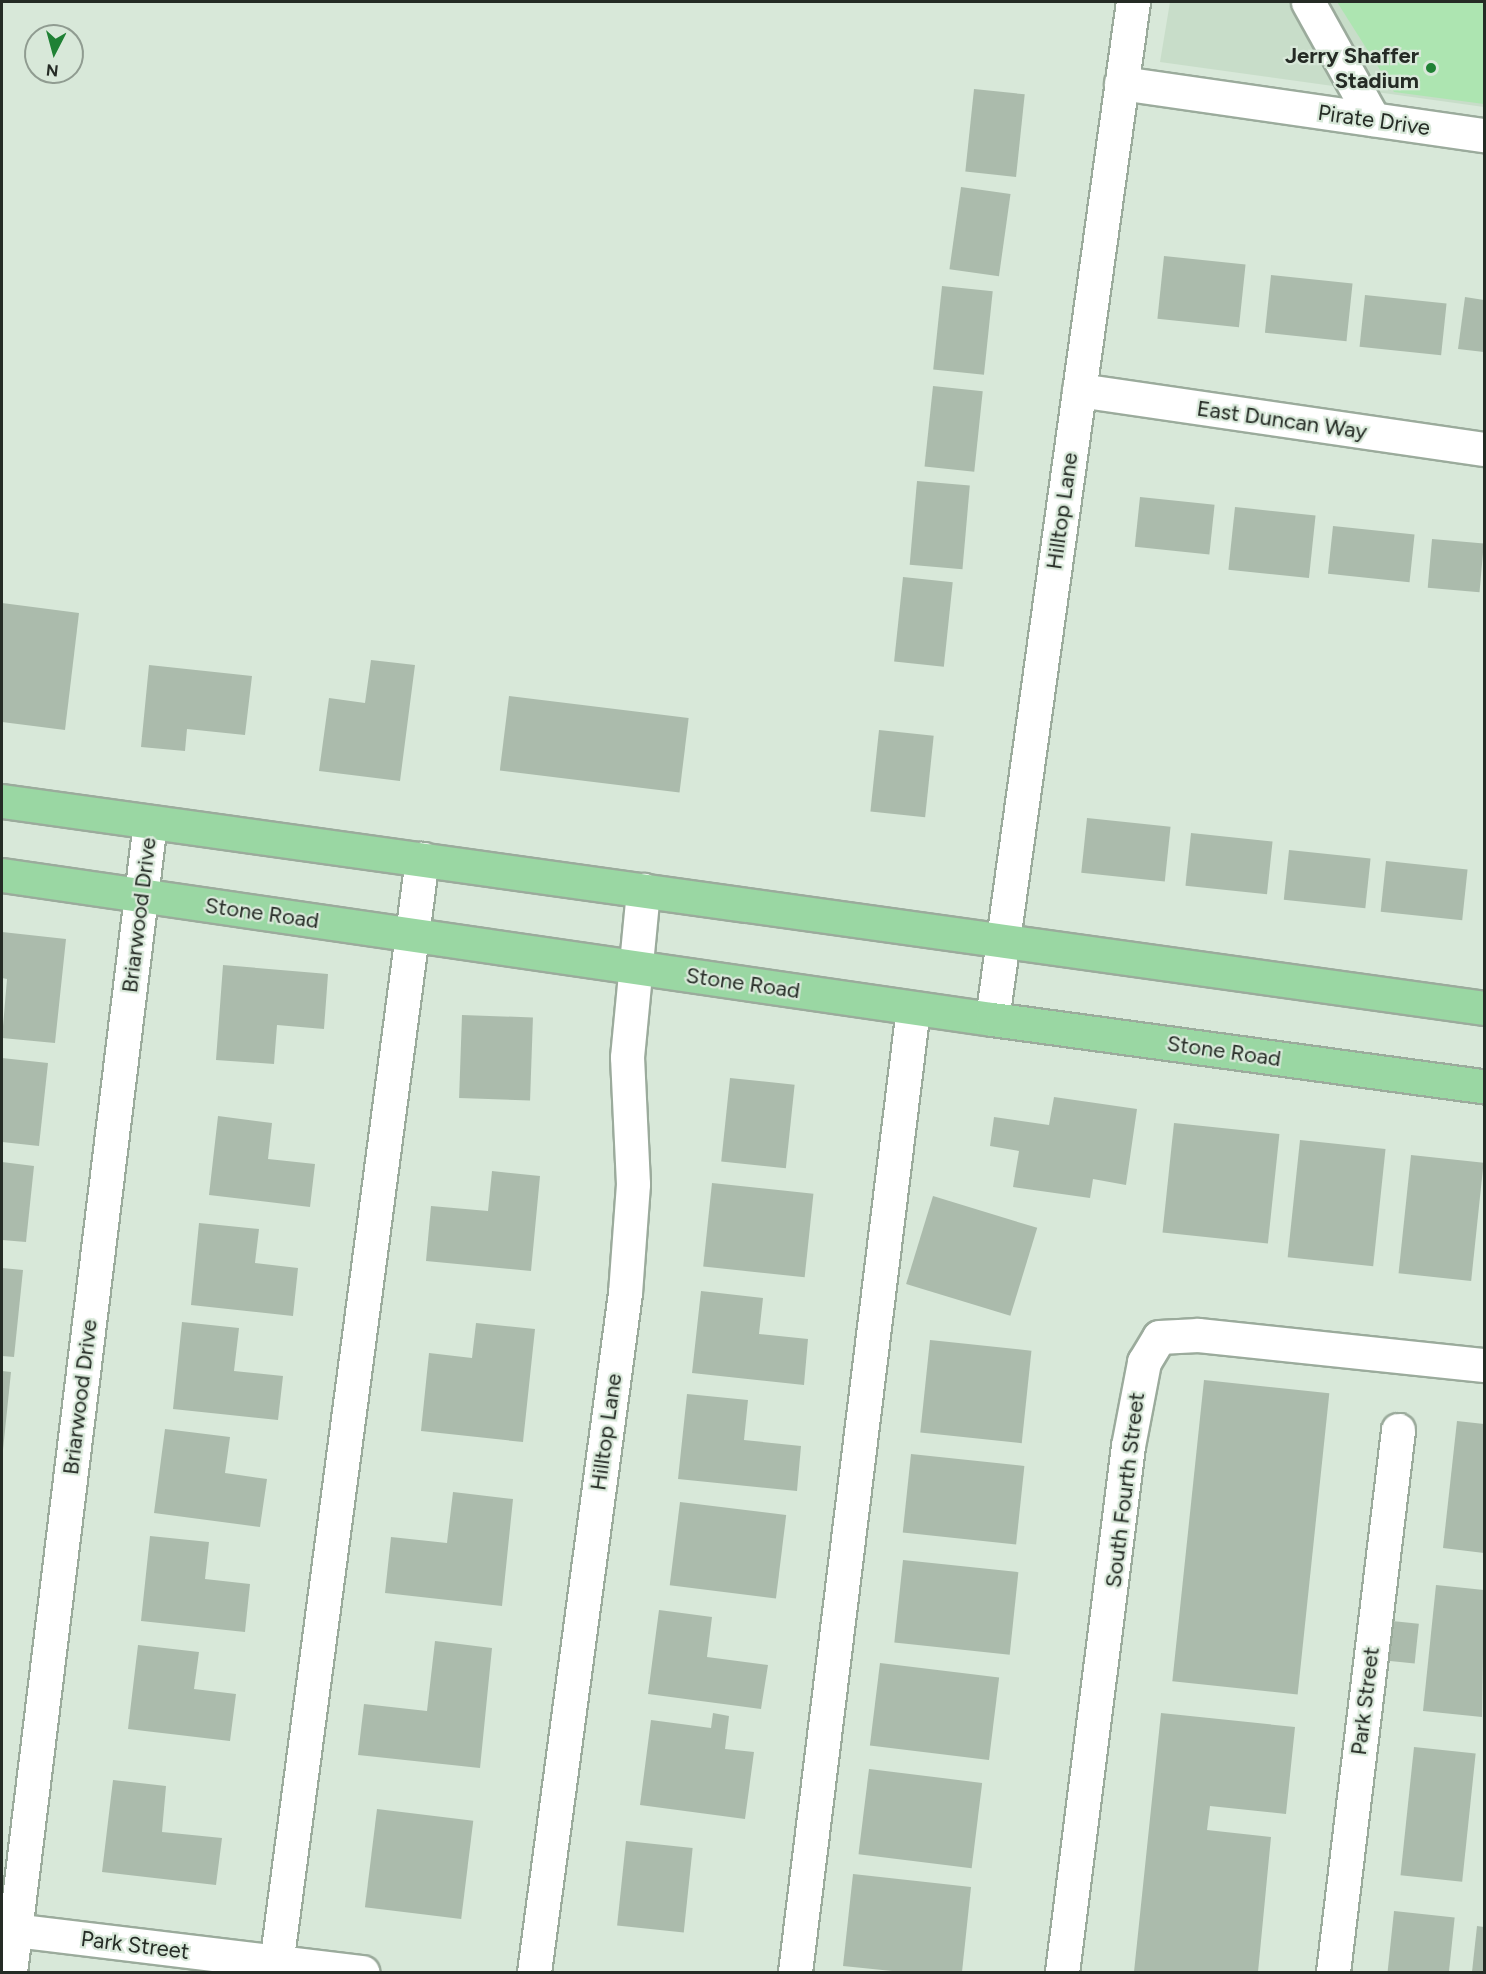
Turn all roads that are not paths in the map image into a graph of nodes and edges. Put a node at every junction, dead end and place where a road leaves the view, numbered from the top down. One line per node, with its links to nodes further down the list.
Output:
1 (1133, 2): 3 (street, Hilltop Lane)
2 (1308, 2): 4 (street)
3 (1121, 83): 4 (street, Pirate Drive); 6 (street, Hilltop Lane)
4 (1372, 119): 5 (street, Pirate Drive)
5 (1485, 135)
6 (1080, 390): 7 (street, East Duncan Way); 15 (street, Hilltop Lane)
7 (1485, 449)
8 (2, 801): 9 (main road)
9 (150, 822): 10 (main road); 13 (street, Briarwood Drive)
10 (423, 859): 12 (main road); 14 (street)
11 (2, 875): 13 (main road, Stone Road)
12 (643, 890): 15 (main road); 16 (street, Hilltop Lane)
13 (141, 896): 14 (main road, Stone Road); 23 (street, Briarwood Drive)
14 (413, 935): 16 (main road, Stone Road); 24 (street)
15 (1001, 940): 18 (main road); 19 (street, Hilltop Lane)
16 (634, 967): 17 (main road, Stone Road); 27 (street, Hilltop Lane)
17 (913, 1008): 19 (main road, Stone Road); 28 (street)
18 (1485, 1008)
19 (992, 1019): 20 (main road, Stone Road)
20 (1485, 1086)
21 (1485, 1365): 29 (street, South Fourth Street)
22 (1398, 1430): 30 (street, Park Street)
23 (14, 1930): 24 (street, Park Street); 25 (street, Briarwood Drive)
24 (276, 1967): 26 (street, Park Street)
25 (10, 1972)
26 (362, 1972)
27 (534, 1972)
28 (795, 1972)
29 (1062, 1972)
30 (1333, 1972)

